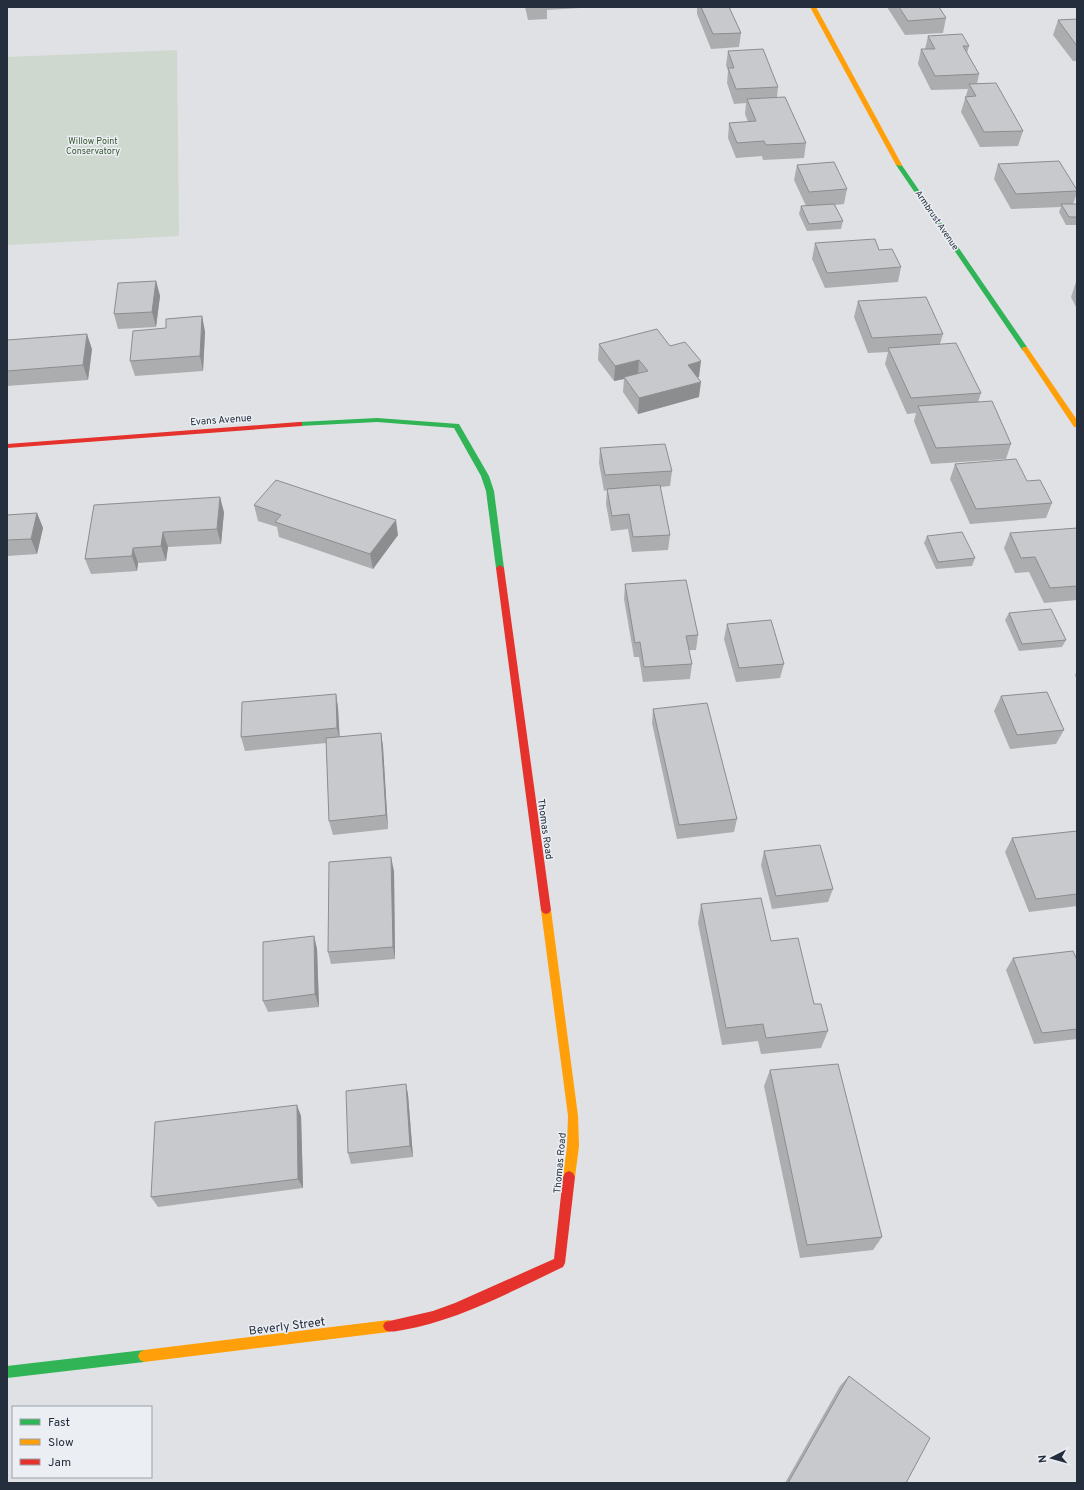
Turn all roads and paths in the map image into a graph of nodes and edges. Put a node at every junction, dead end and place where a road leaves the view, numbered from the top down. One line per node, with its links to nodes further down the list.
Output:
1 (813, 7): 3 (street, Armbrust Avenue)
2 (436, 425): 4 (street, Evans Avenue); 5 (street, Thomas Road)
3 (1077, 425)
4 (7, 446)
5 (558, 1263): 6 (street, Beverly Street)
6 (7, 1372)

